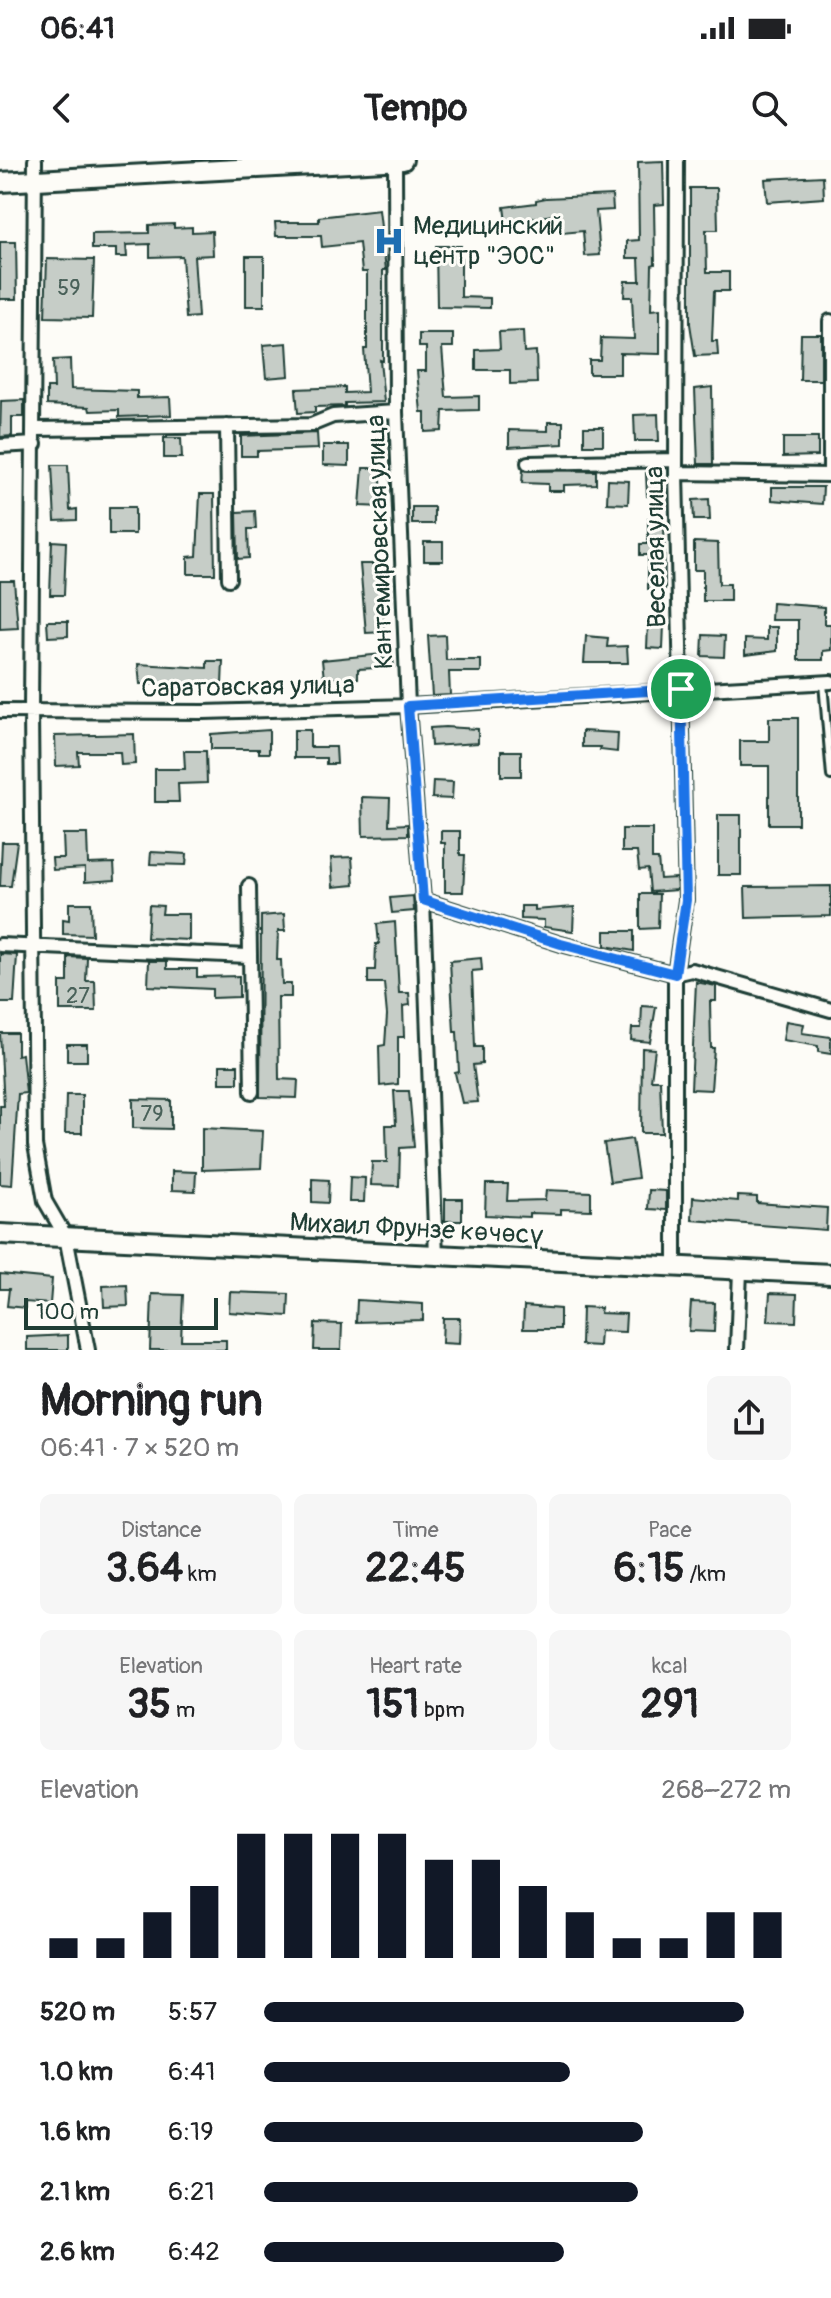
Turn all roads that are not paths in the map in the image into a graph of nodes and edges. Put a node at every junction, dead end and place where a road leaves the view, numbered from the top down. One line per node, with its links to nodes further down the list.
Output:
1 (35, 160): 6 (street)
2 (403, 160): 5 (main road)
3 (677, 160): 15 (street, Веселая улица)
4 (374, 161): 5 (main road); 6 (main road)
5 (395, 161): 9 (street, Кантемировская улица)
6 (35, 180): 7 (main road); 11 (street)
7 (0, 182)
8 (830, 321): 16 (street)
9 (396, 412): 10 (street); 20 (street, Кантемировская улица)
10 (227, 426): 11 (street); 17 (street)
11 (36, 429): 12 (street)
12 (35, 444): 13 (street); 22 (street)
13 (0, 446)
14 (528, 463): 15 (street)
15 (676, 467): 16 (street); 19 (street, Веселая улица)
16 (830, 475)
17 (229, 579)
18 (827, 682): 19 (street, Саратовская улица); 23 (lane)
19 (681, 689): 20 (street, Саратовская улица); 30 (street, Веселая улица)
20 (408, 706): 22 (street, Саратовская улица); 26 (street, Кантемировская улица)
21 (0, 711): 22 (street, Саратовская улица)
22 (31, 711): 28 (street)
23 (829, 746): 24 (lane)
24 (831, 776)
25 (249, 886): 29 (street)
26 (423, 900): 30 (street); 35 (street, Кантемировская улица)
27 (0, 945): 28 (street)
28 (36, 946): 29 (street); 34 (street)
29 (248, 956): 32 (street)
30 (675, 974): 31 (street); 36 (street, Веселая улица)
31 (831, 1010)
32 (252, 1092)
33 (0, 1234): 34 (main road, Михаил Фрунзе көчөсү)
34 (66, 1237): 35 (main road, Михаил Фрунзе көчөсү); 39 (street)
35 (436, 1256): 36 (main road, Михаил Фрунзе көчөсү)
36 (675, 1267): 37 (main road, Михаил Фрунзе көчөсү)
37 (740, 1270): 38 (main road, Михаил Фрунзе көчөсү); 40 (street)
38 (831, 1274)
39 (88, 1350)
40 (737, 1350)

